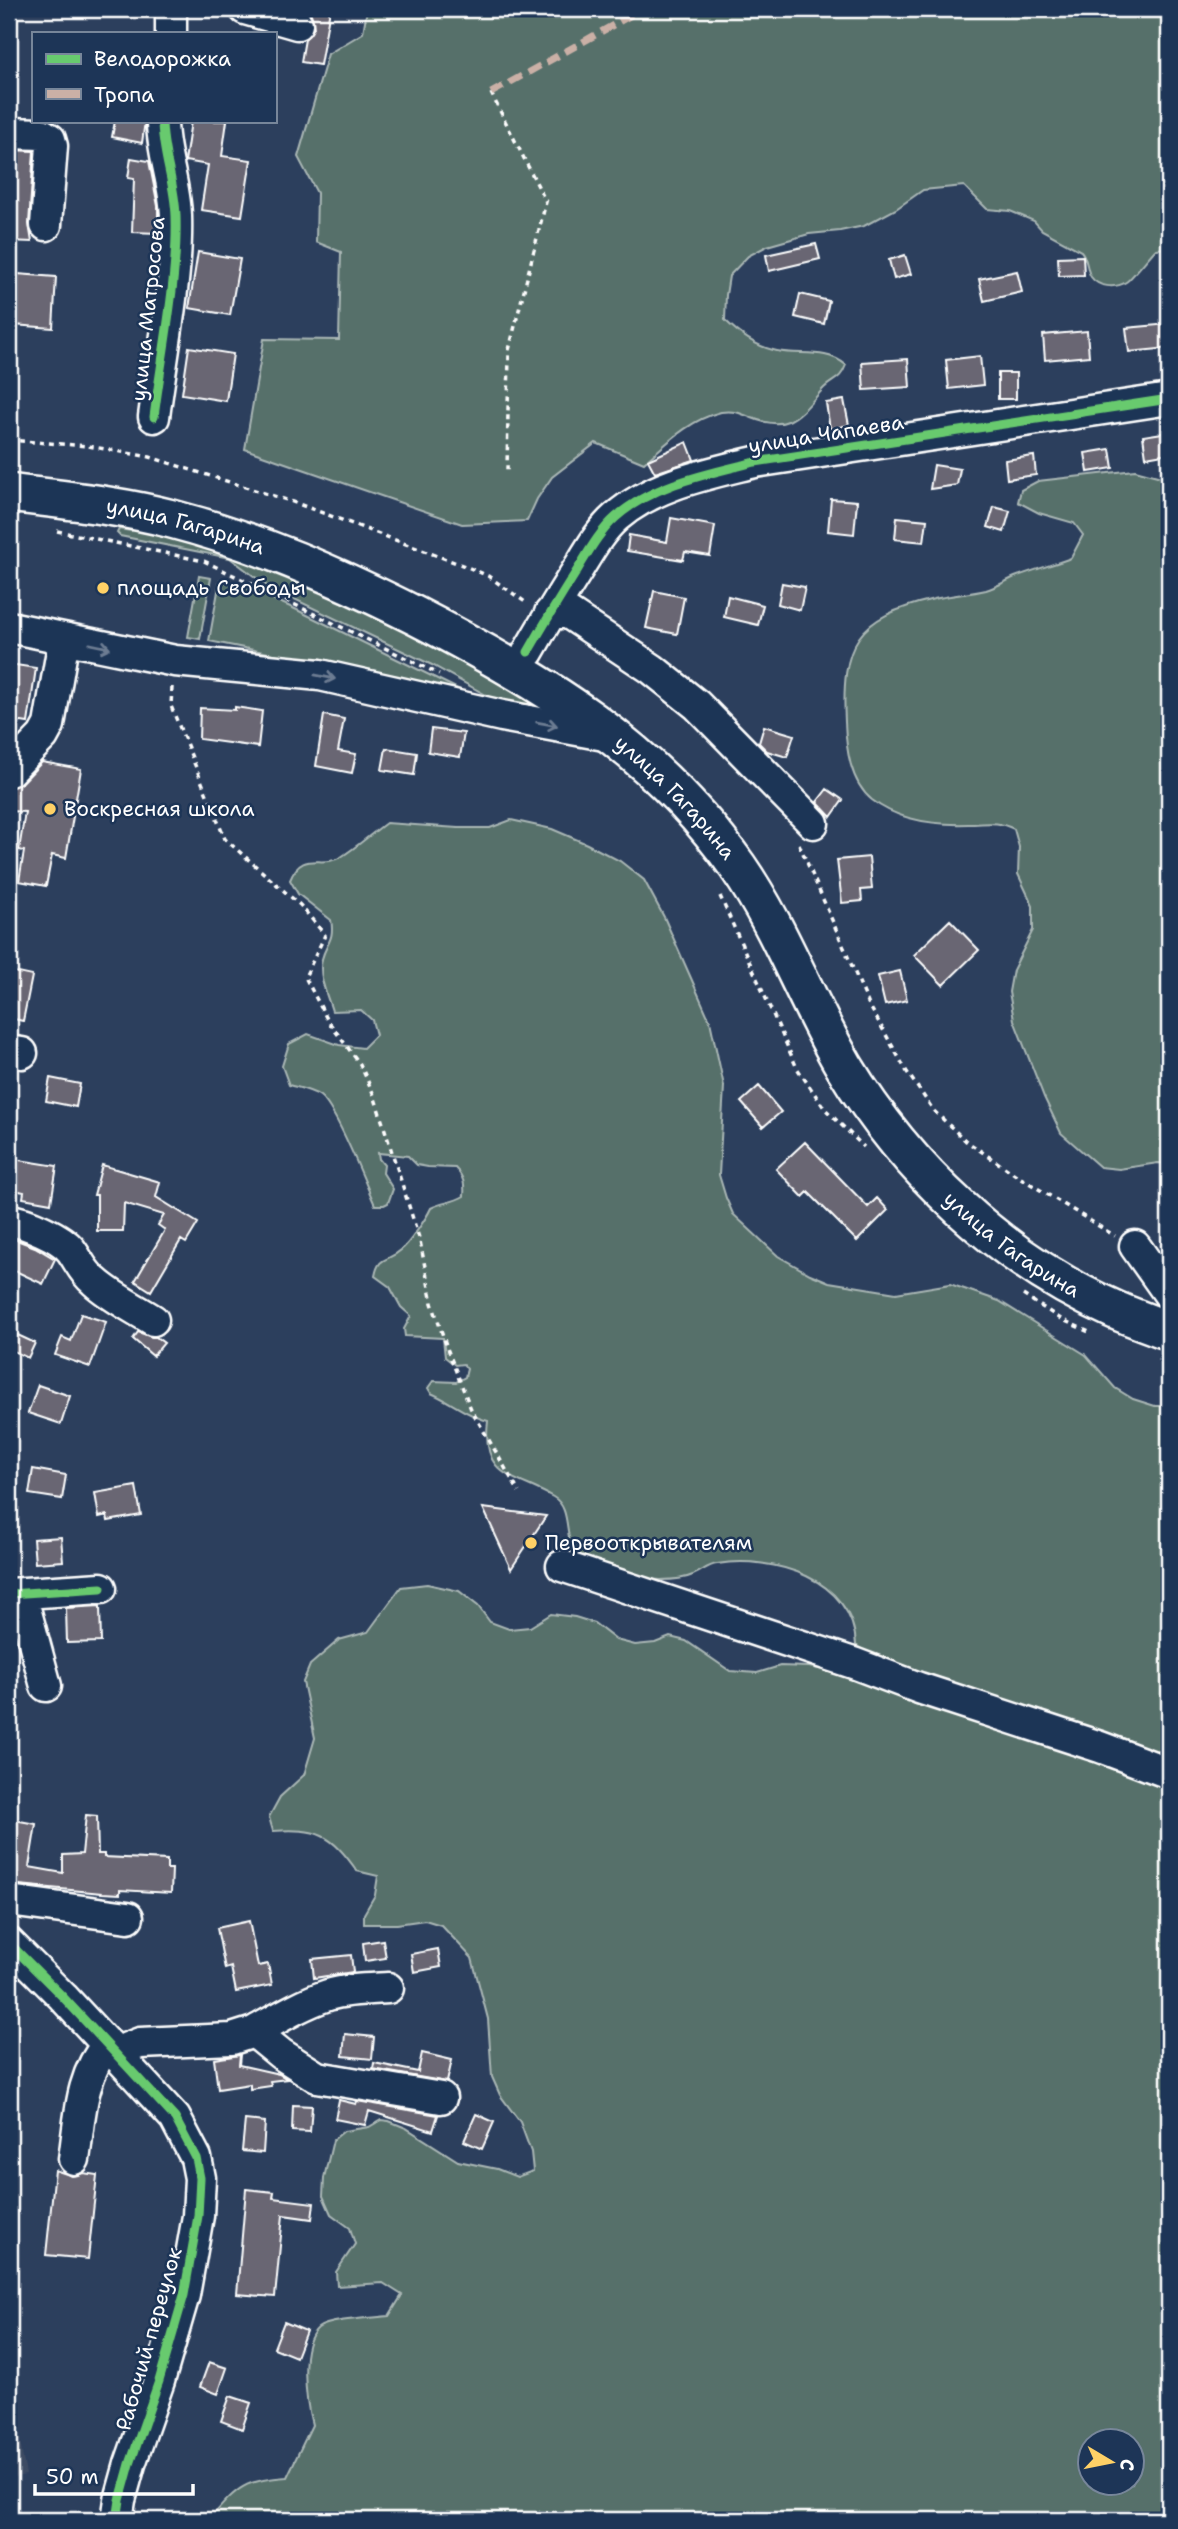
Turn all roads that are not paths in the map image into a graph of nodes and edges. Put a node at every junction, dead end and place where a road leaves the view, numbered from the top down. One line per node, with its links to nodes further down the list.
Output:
1 (171, 9): 4 (street)
2 (245, 9): 3 (street)
3 (297, 24)
4 (171, 32)
5 (162, 122): 9 (street, улица Матросова)
6 (9, 133): 7 (street)
7 (46, 225)
8 (1169, 400): 12 (street, улица Чапаева)
9 (154, 417)
10 (9, 469): 15 (main road, улица Гагарина)
11 (9, 493): 16 (main road, улица Гагарина)
12 (549, 615): 15 (street, улица Чапаева); 18 (street)
13 (9, 627): 14 (street)
14 (64, 639): 16 (street, one-way to 16); 17 (street)
15 (528, 652): 22 (main road, улица Гагарина)
16 (614, 736): 24 (main road, улица Гагарина)
17 (9, 771)
18 (803, 830)
19 (9, 1220): 23 (street)
20 (1135, 1246): 21 (street)
21 (1169, 1294)
22 (1169, 1307)
23 (153, 1320)
24 (1163, 1345)
25 (562, 1566): 29 (street)
26 (101, 1588): 27 (street)
27 (15, 1594): 28 (street)
28 (46, 1686)
29 (1169, 1773)
30 (9, 1901): 31 (street)
31 (128, 1917)
32 (9, 1943): 35 (street, Рабочий переулок)
33 (388, 1988): 34 (street)
34 (254, 2032): 35 (street); 36 (street)
35 (113, 2051): 37 (street); 38 (street, Рабочий переулок)
36 (440, 2098)
37 (74, 2160)
38 (117, 2520)

